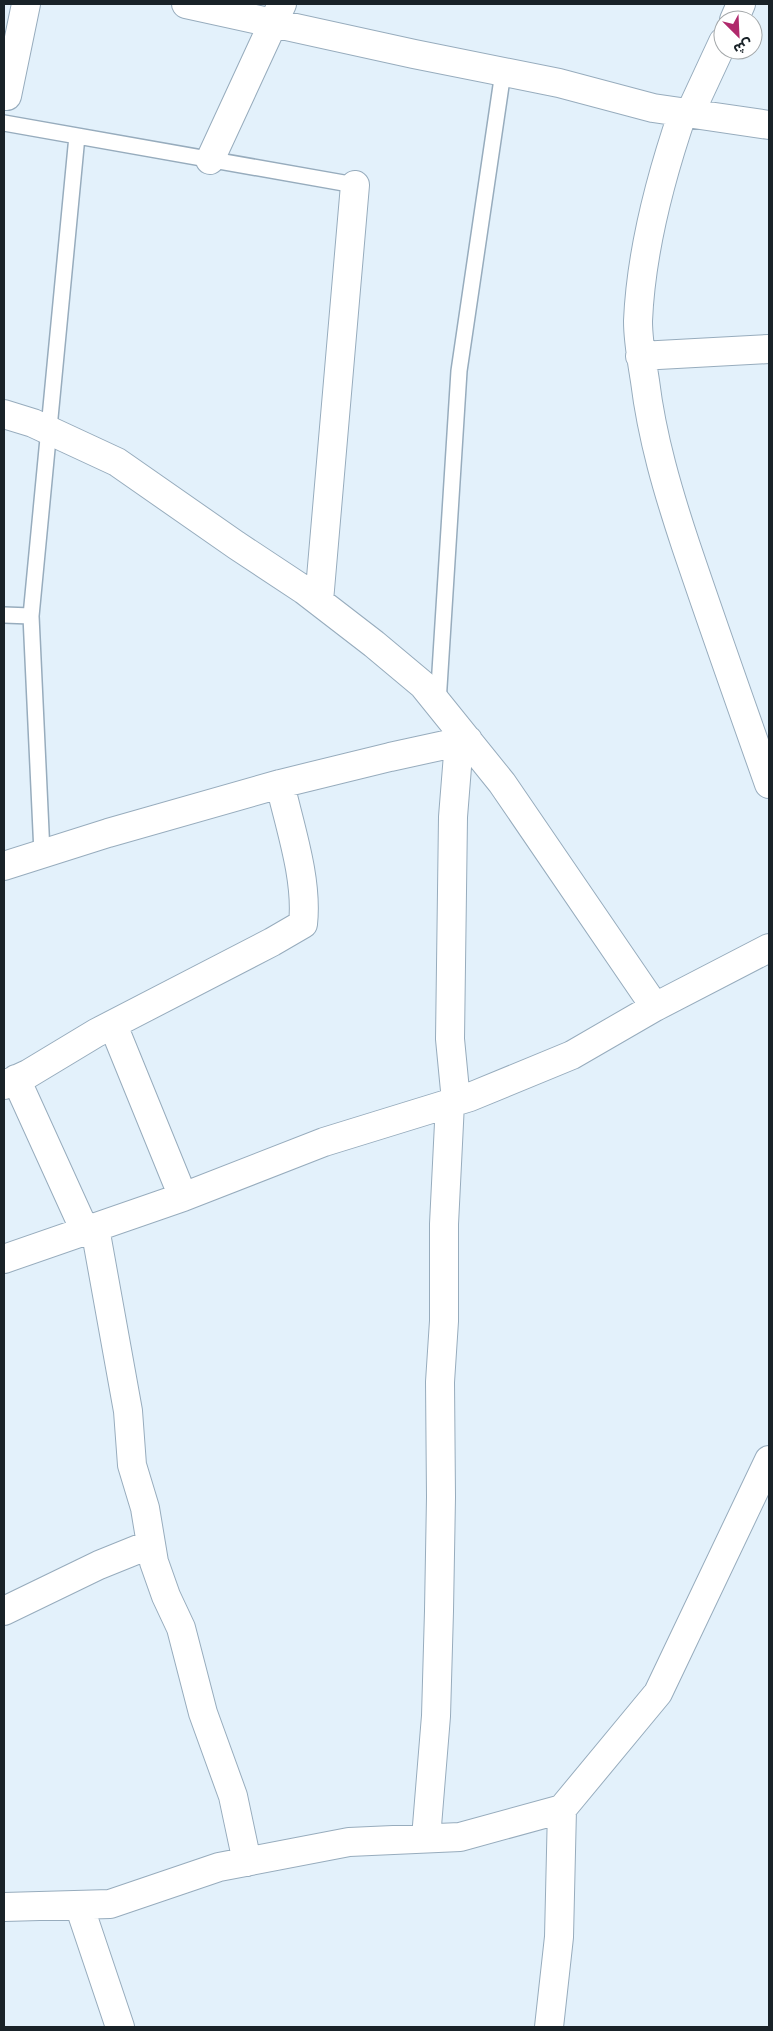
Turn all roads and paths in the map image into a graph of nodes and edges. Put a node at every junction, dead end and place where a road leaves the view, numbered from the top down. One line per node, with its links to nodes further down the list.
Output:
1 (26, 4): 6 (street)
2 (186, 4): 3 (street)
3 (277, 13): 5 (street); 11 (street)
4 (713, 60): 7 (street)
5 (503, 72): 7 (street); 20 (lane)
6 (4, 96)
7 (686, 112): 9 (street); 14 (street)
8 (4, 123): 10 (lane)
9 (769, 125)
10 (77, 136): 11 (lane); 16 (lane)
11 (210, 160): 12 (lane)
12 (354, 185): 17 (street)
13 (769, 349): 14 (street)
14 (640, 356): 23 (street)
15 (4, 414): 16 (street)
16 (49, 430): 17 (street); 19 (lane)
17 (319, 602): 20 (street)
18 (4, 614): 19 (lane)
19 (31, 616): 24 (lane)
20 (438, 703): 21 (street)
21 (463, 741): 22 (street); 27 (street); 30 (street)
22 (280, 784): 24 (street); 28 (street)
23 (769, 784)
24 (42, 853): 25 (street)
25 (4, 866)
26 (769, 948): 27 (street)
27 (655, 1007): 30 (street)
28 (113, 1024): 29 (street); 31 (street)
29 (10, 1082): 32 (street)
30 (453, 1102): 31 (street); 38 (street)
31 (183, 1196): 32 (street)
32 (90, 1230): 33 (street); 35 (street)
33 (4, 1259)
34 (769, 1460): 37 (street)
35 (151, 1544): 36 (street); 39 (street)
36 (5, 1606)
37 (562, 1809): 38 (street); 43 (street)
38 (426, 1838): 39 (street)
39 (247, 1862): 40 (street)
40 (79, 1905): 41 (street); 42 (street)
41 (4, 1907)
42 (120, 2027)
43 (549, 2027)

